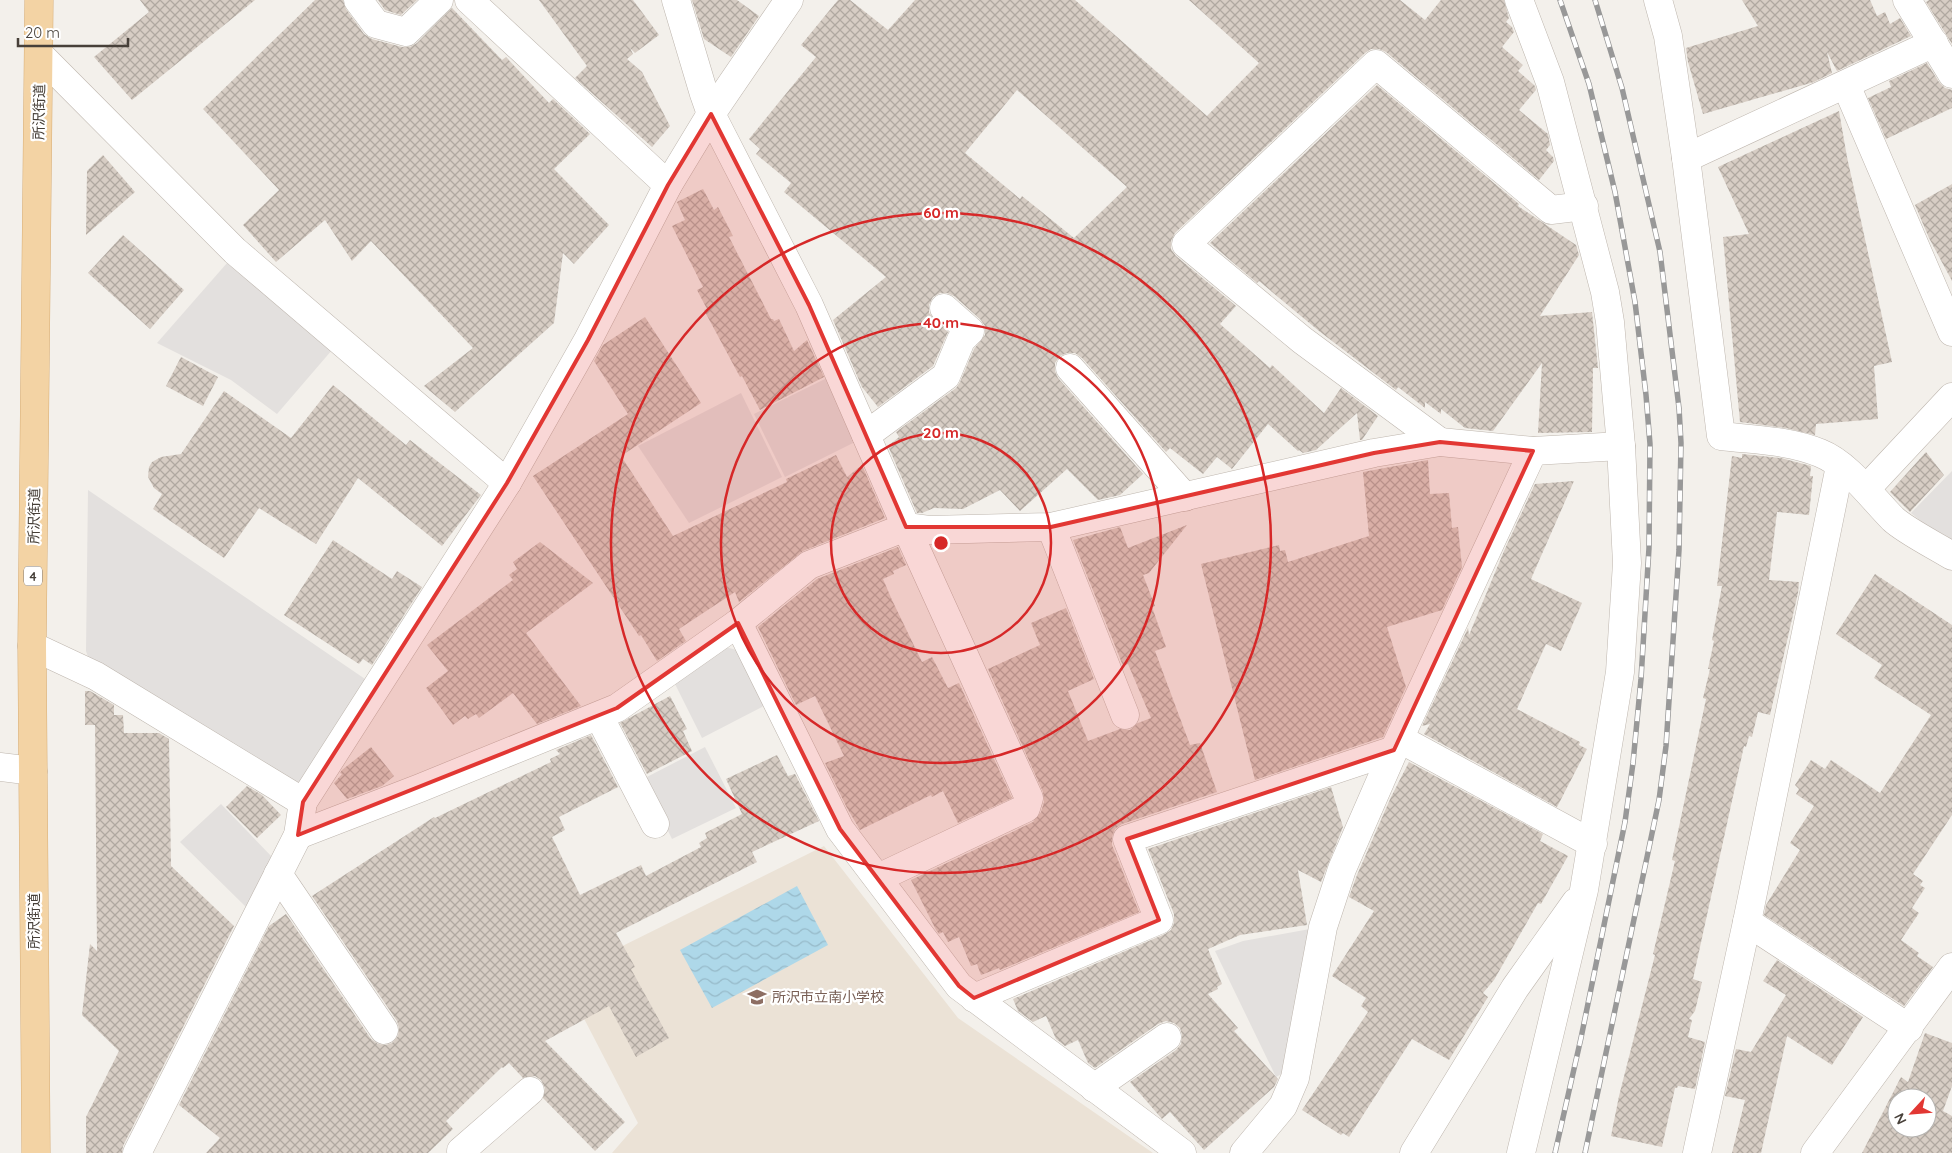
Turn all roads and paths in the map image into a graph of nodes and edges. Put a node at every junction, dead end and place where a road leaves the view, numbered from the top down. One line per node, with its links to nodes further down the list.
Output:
1 (40, 0): 11 (main road, 所沢街道 / 4)
2 (358, 0): 3 (street)
3 (439, 0)
4 (469, 0): 16 (street)
5 (676, 0): 14 (street)
6 (789, 0): 14 (street)
7 (1519, 0): 17 (street)
8 (1658, 0): 15 (street)
9 (1907, 0): 10 (street)
10 (1934, 43): 12 (street); 13 (street)
11 (39, 54): 27 (street); 34 (main road, 所沢街道 / 4)
12 (1952, 74)
13 (1846, 85): 15 (street); 19 (street)
14 (711, 114): 16 (street); 22 (street)
15 (1686, 158): 26 (street)
16 (668, 185): 27 (street)
17 (1584, 206): 23 (street); 24 (street)
18 (944, 308): 22 (street)
19 (1952, 332)
20 (1070, 368): 29 (street)
21 (1952, 397): 28 (street)
22 (866, 435): 30 (street)
23 (1440, 442): 25 (street); 29 (street)
24 (1621, 446): 25 (street); 43 (street)
25 (1533, 451): 37 (street)
26 (1840, 466): 28 (street); 47 (street)
27 (507, 483): 40 (street)
28 (1866, 489): 32 (street)
29 (1184, 496): 31 (street)
30 (906, 527): 31 (street); 33 (street); 45 (street)
31 (1051, 527): 35 (street)
32 (1952, 556)
33 (738, 623): 36 (street); 45 (street)
34 (32, 646): 39 (main road, 所沢街道 / 4); 40 (street)
35 (1125, 715)
36 (599, 716): 41 (street); 42 (street)
37 (1397, 744): 43 (street); 49 (street); 59 (street)
38 (0, 767): 39 (street)
39 (33, 771): 55 (main road, 所沢街道 / 4)
40 (303, 802): 42 (street)
41 (655, 824)
42 (298, 835): 44 (street)
43 (1593, 844): 46 (street)
44 (278, 874): 51 (street); 56 (street)
45 (878, 878): 49 (street)
46 (1584, 890): 60 (street); 61 (street)
47 (1747, 922): 50 (street); 62 (street)
48 (1952, 967): 50 (street)
49 (974, 998): 53 (street)
50 (1909, 1028): 63 (street)
51 (384, 1030)
52 (1168, 1037): 53 (street)
53 (1094, 1088): 58 (street)
54 (530, 1091): 57 (street)
55 (36, 1153)
56 (137, 1153)
57 (462, 1153)
58 (1182, 1153)
59 (1244, 1153)
60 (1414, 1153)
61 (1521, 1153)
62 (1697, 1153)
63 (1815, 1153)

